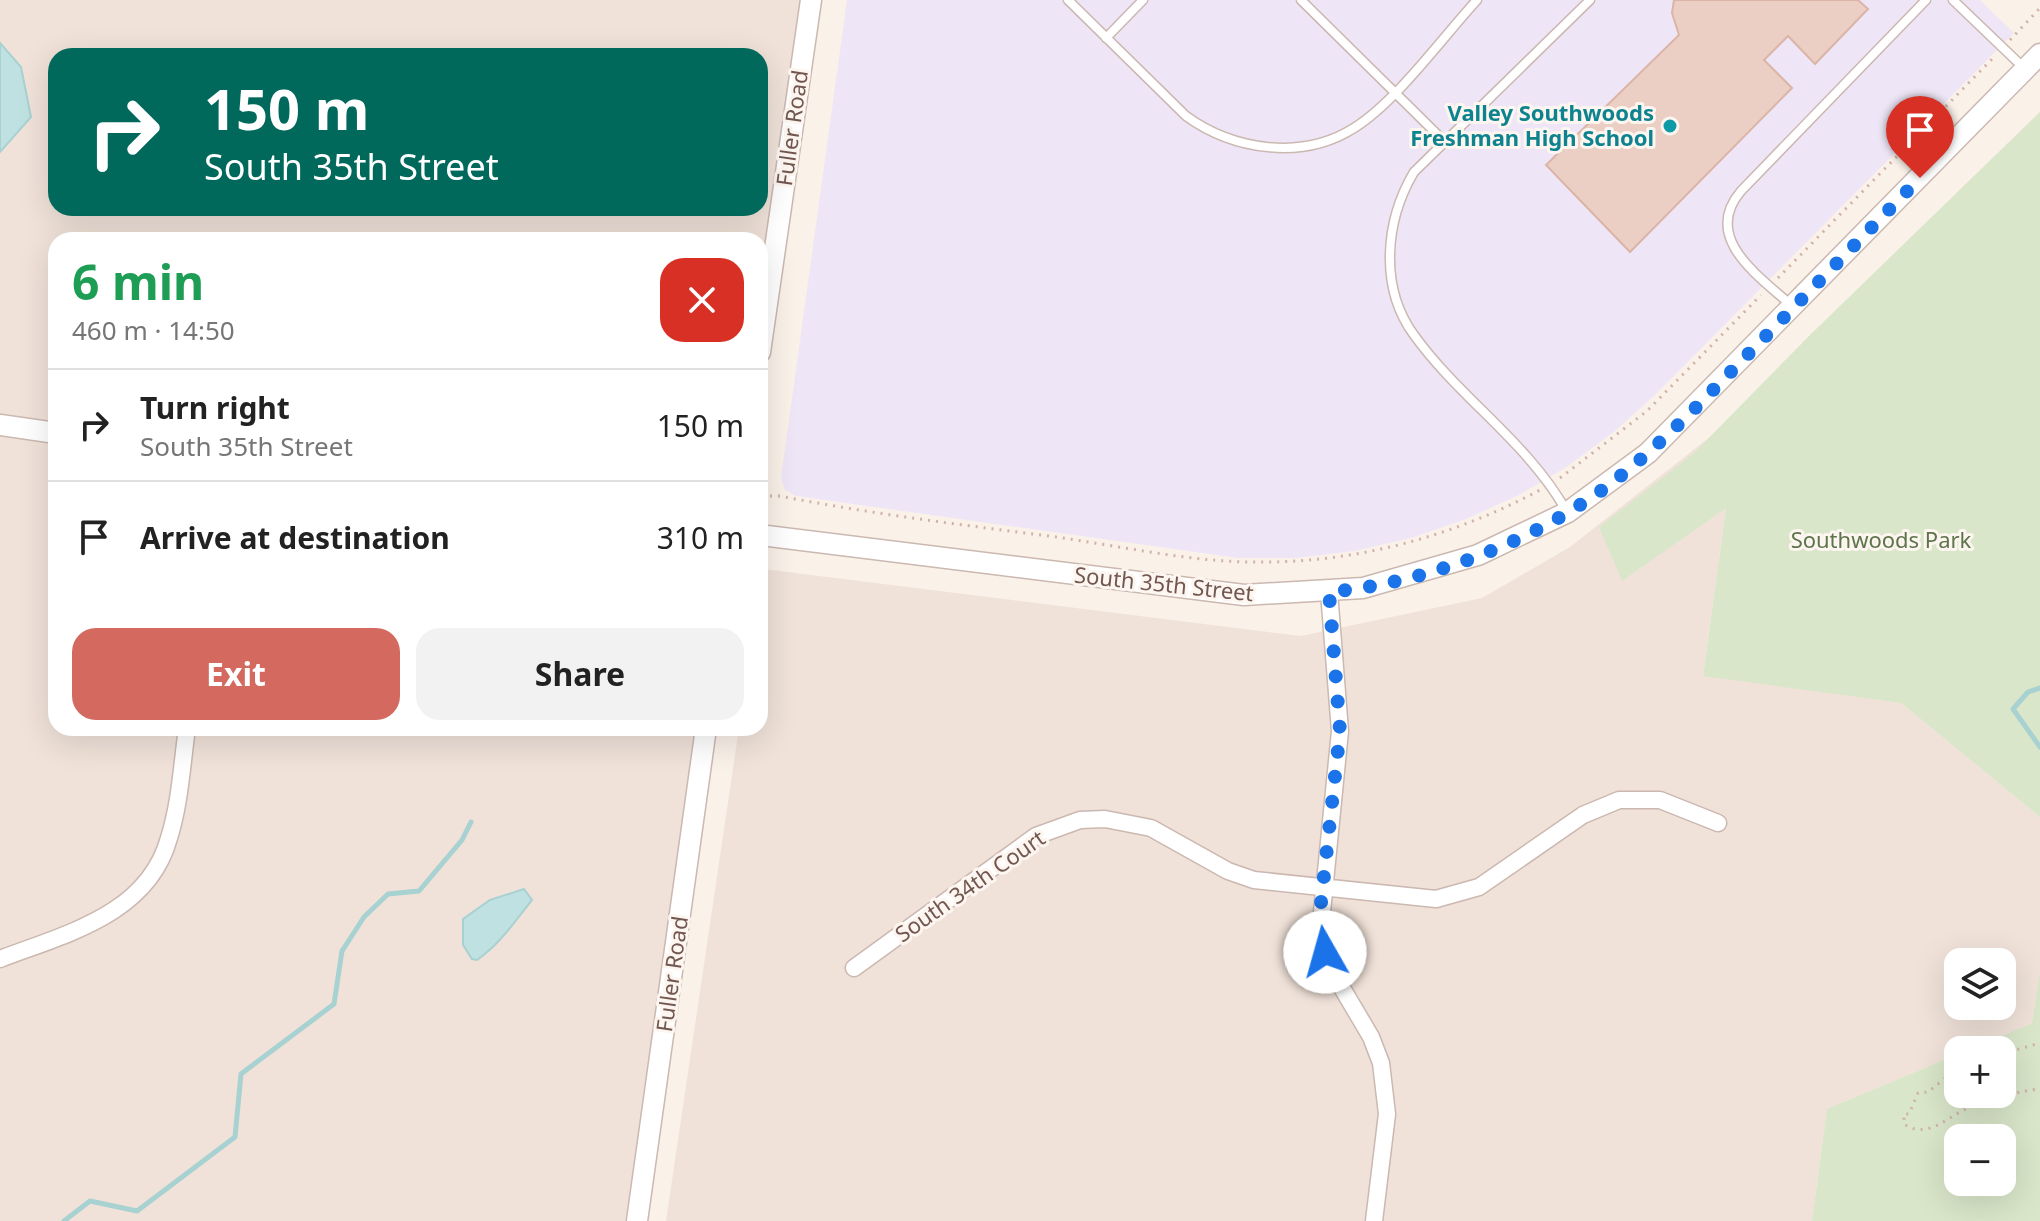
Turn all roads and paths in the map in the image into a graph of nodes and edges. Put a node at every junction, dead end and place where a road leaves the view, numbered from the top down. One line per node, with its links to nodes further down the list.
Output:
1 (811, 0): 17 (street, Fuller Road)
2 (1068, 0): 10 (lane)
3 (1143, 0): 10 (lane)
4 (1301, 0): 14 (lane)
5 (1477, 0): 14 (lane)
6 (1590, 0): 15 (lane)
7 (1926, 0): 16 (lane)
8 (1953, 0): 11 (lane)
9 (2040, 8): 11 (path)
10 (1106, 38): 14 (lane)
11 (2003, 48): 13 (lane); 16 (path)
12 (2040, 54): 13 (street, South 35th Street)
13 (2025, 70): 18 (street, South 35th Street)
14 (1394, 92): 15 (lane)
15 (1446, 143): 21 (lane)
16 (1770, 286): 18 (lane); 21 (path)
17 (768, 297)
18 (1794, 308): 23 (street, South 35th Street)
19 (0, 425): 20 (street)
20 (48, 432)
21 (1551, 484): 22 (path); 23 (lane)
22 (768, 496)
23 (1568, 512): 25 (street, South 35th Street)
24 (768, 536): 25 (street, South 35th Street)
25 (1329, 592): 29 (street)
26 (186, 736): 30 (street)
27 (705, 736): 38 (street, Fuller Road)
28 (1718, 823): 29 (street, South 34th Court)
29 (1323, 888): 31 (street, South 34th Court); 39 (street)
30 (0, 959)
31 (854, 968)
32 (2040, 1043): 33 (path)
33 (2016, 1050)
34 (1944, 1079): 37 (path)
35 (2040, 1089): 36 (path)
36 (2016, 1094)
37 (1971, 1108)
38 (637, 1221)
39 (1374, 1221)

